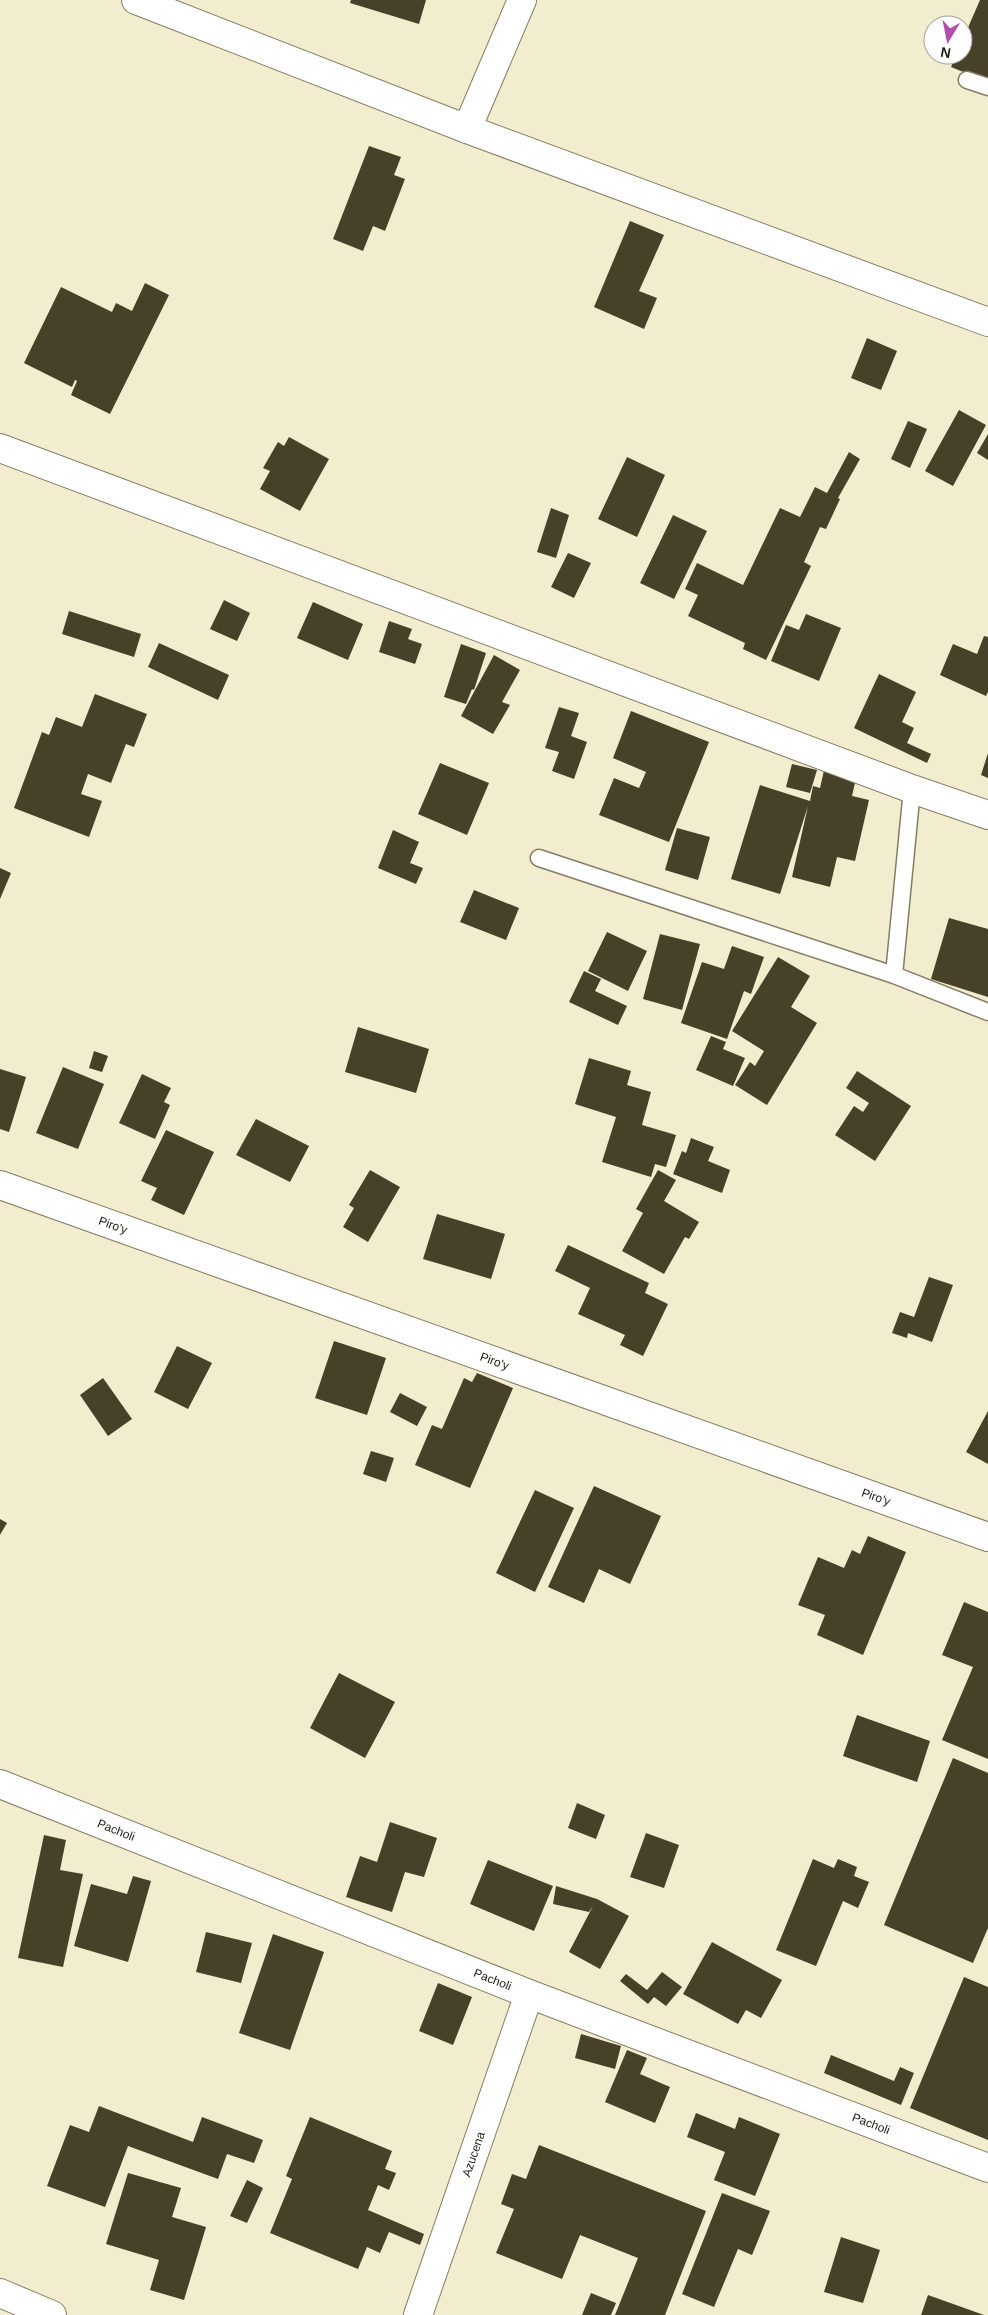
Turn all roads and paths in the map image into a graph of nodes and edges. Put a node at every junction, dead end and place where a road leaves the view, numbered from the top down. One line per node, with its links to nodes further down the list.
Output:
1 (136, 0): 5 (street)
2 (522, 0): 5 (street)
3 (968, 80): 4 (lane)
4 (988, 87)
5 (466, 129): 6 (street)
6 (988, 322)
7 (0, 448): 8 (street)
8 (912, 789): 9 (street); 11 (lane)
9 (988, 815)
10 (539, 858): 11 (lane)
11 (894, 975): 12 (lane)
12 (988, 1012)
13 (0, 1186): 14 (street, Piro'y)
14 (988, 1538)
15 (0, 1784): 16 (street, Pacholi)
16 (529, 1994): 17 (street, Pacholi); 20 (street, Azucena)
17 (988, 2168)
18 (0, 2293): 19 (street)
19 (52, 2315)
20 (418, 2315)

